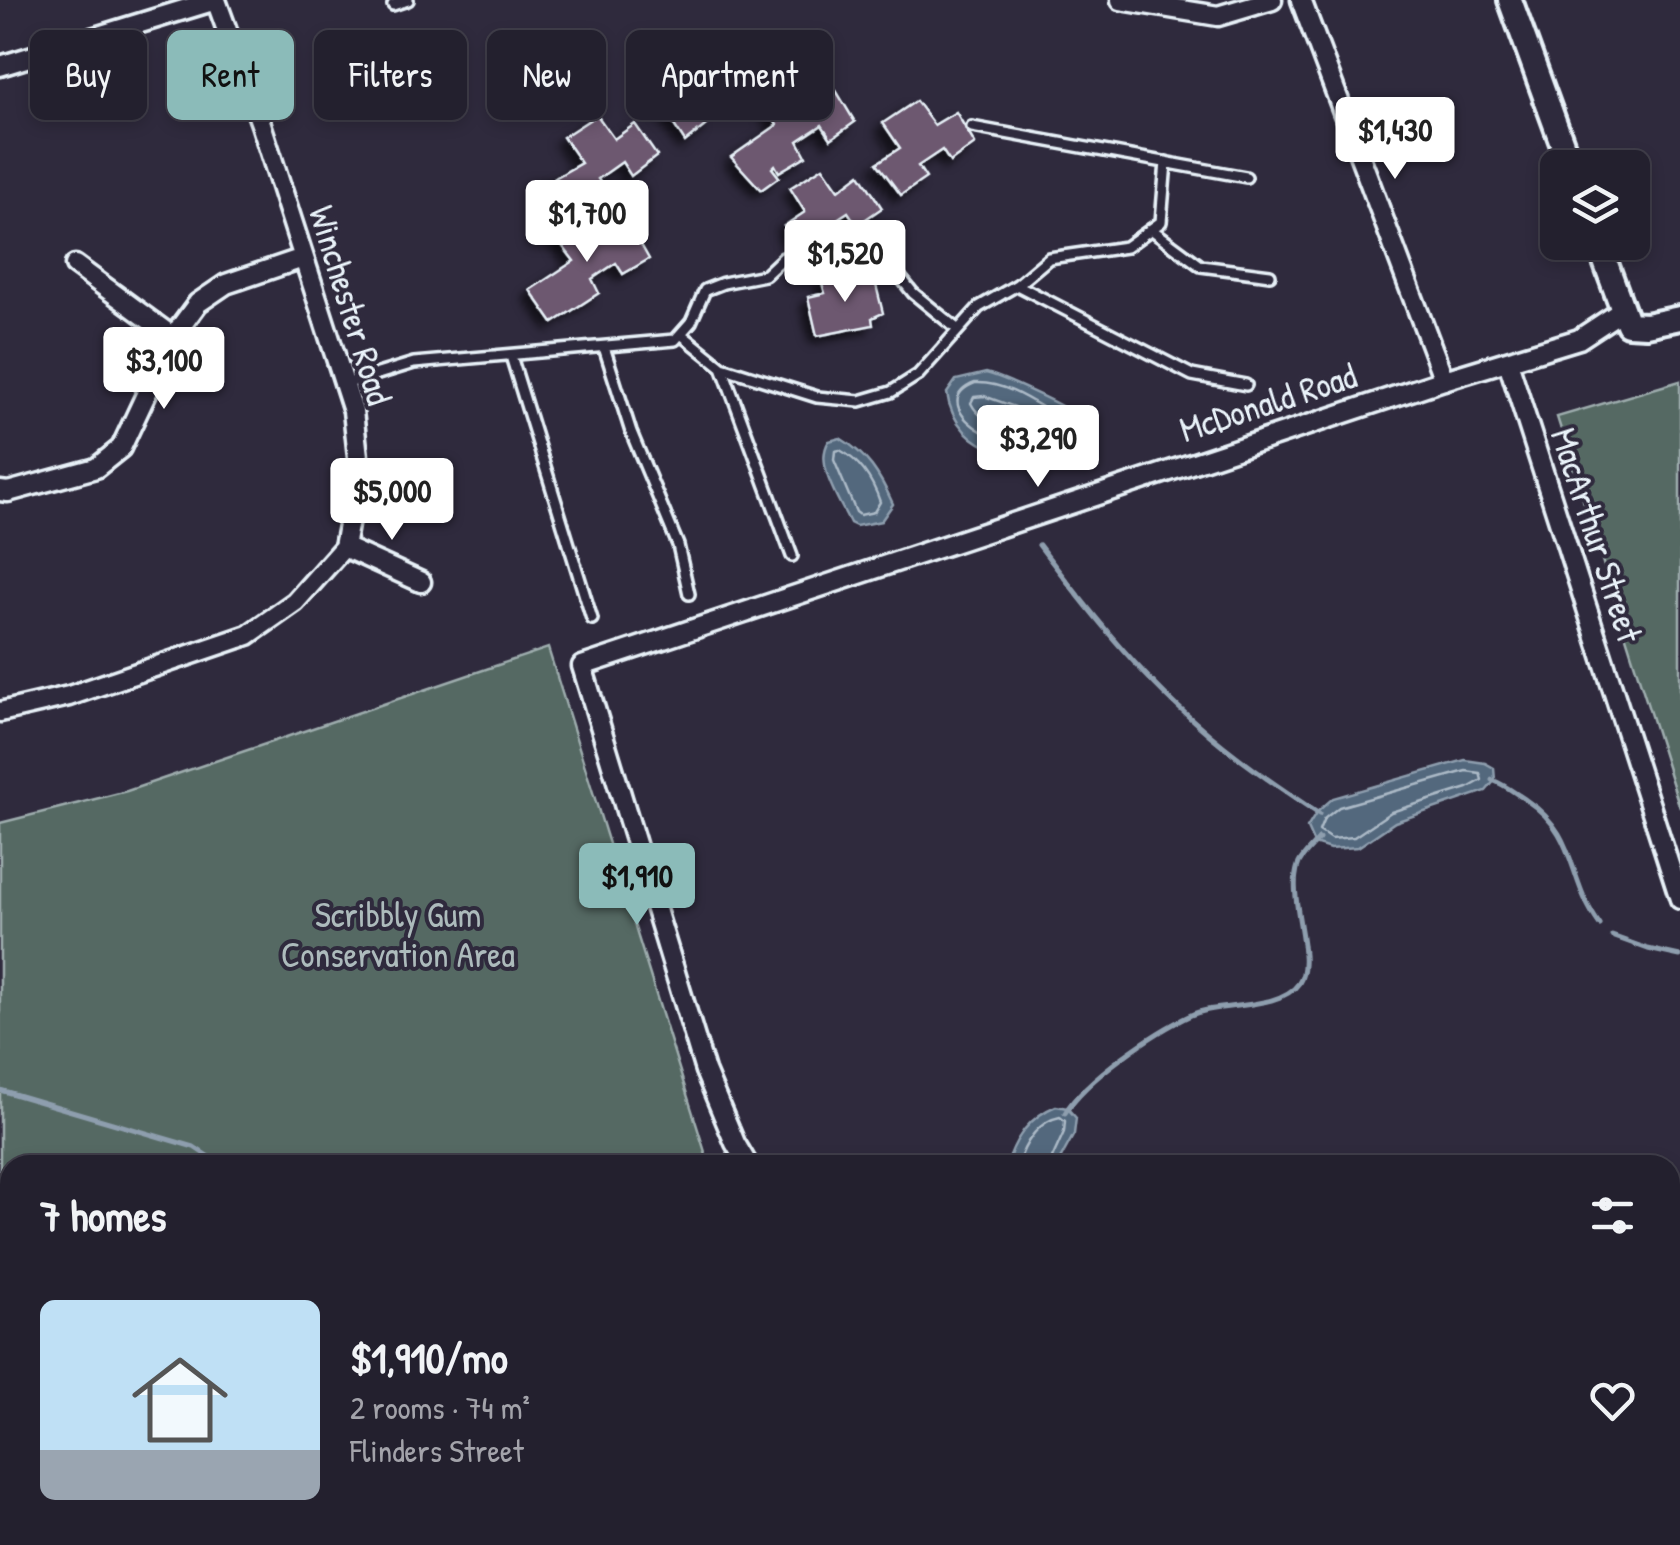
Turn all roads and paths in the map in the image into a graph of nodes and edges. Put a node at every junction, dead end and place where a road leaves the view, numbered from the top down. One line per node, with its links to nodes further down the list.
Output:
1 (216, 0): 8 (street); 15 (street, Winchester Road)
2 (408, 0): 7 (lane)
3 (1121, 0): 4 (street)
4 (1272, 0)
5 (1301, 0): 31 (street)
6 (1510, 0): 10 (street)
7 (393, 5)
8 (0, 66)
9 (972, 127): 11 (lane)
10 (1564, 150)
11 (1166, 162): 12 (lane); 13 (lane)
12 (1246, 177)
13 (1151, 229): 19 (lane); 20 (lane)
14 (873, 244): 24 (lane)
15 (303, 258): 26 (street); 32 (street, Winchester Road)
16 (783, 258): 25 (lane)
17 (1604, 260): 22 (street)
18 (74, 265): 26 (street)
19 (1270, 276)
20 (1017, 286): 24 (lane); 33 (lane)
21 (1680, 304): 22 (street, McDonald Road)
22 (1625, 317): 23 (street, McDonald Road); 29 (street, McDonald Road)
23 (1680, 318)
24 (957, 329): 30 (lane)
25 (680, 334): 27 (lane); 30 (lane)
26 (173, 337): 34 (street)
27 (604, 347): 28 (lane); 38 (lane)
28 (511, 356): 32 (lane); 39 (lane)
29 (1508, 362): 31 (street, McDonald Road); 41 (street, MacArthur Street)
30 (722, 367): 36 (lane)
31 (1444, 380): 42 (street, McDonald Road)
32 (344, 384): 35 (street, Winchester Road)
33 (1246, 385)
34 (0, 491)
35 (344, 547): 37 (street); 40 (street)
36 (792, 556)
37 (421, 582)
38 (688, 594)
39 (592, 619)
40 (0, 712)
41 (1680, 899)
42 (742, 1155)

